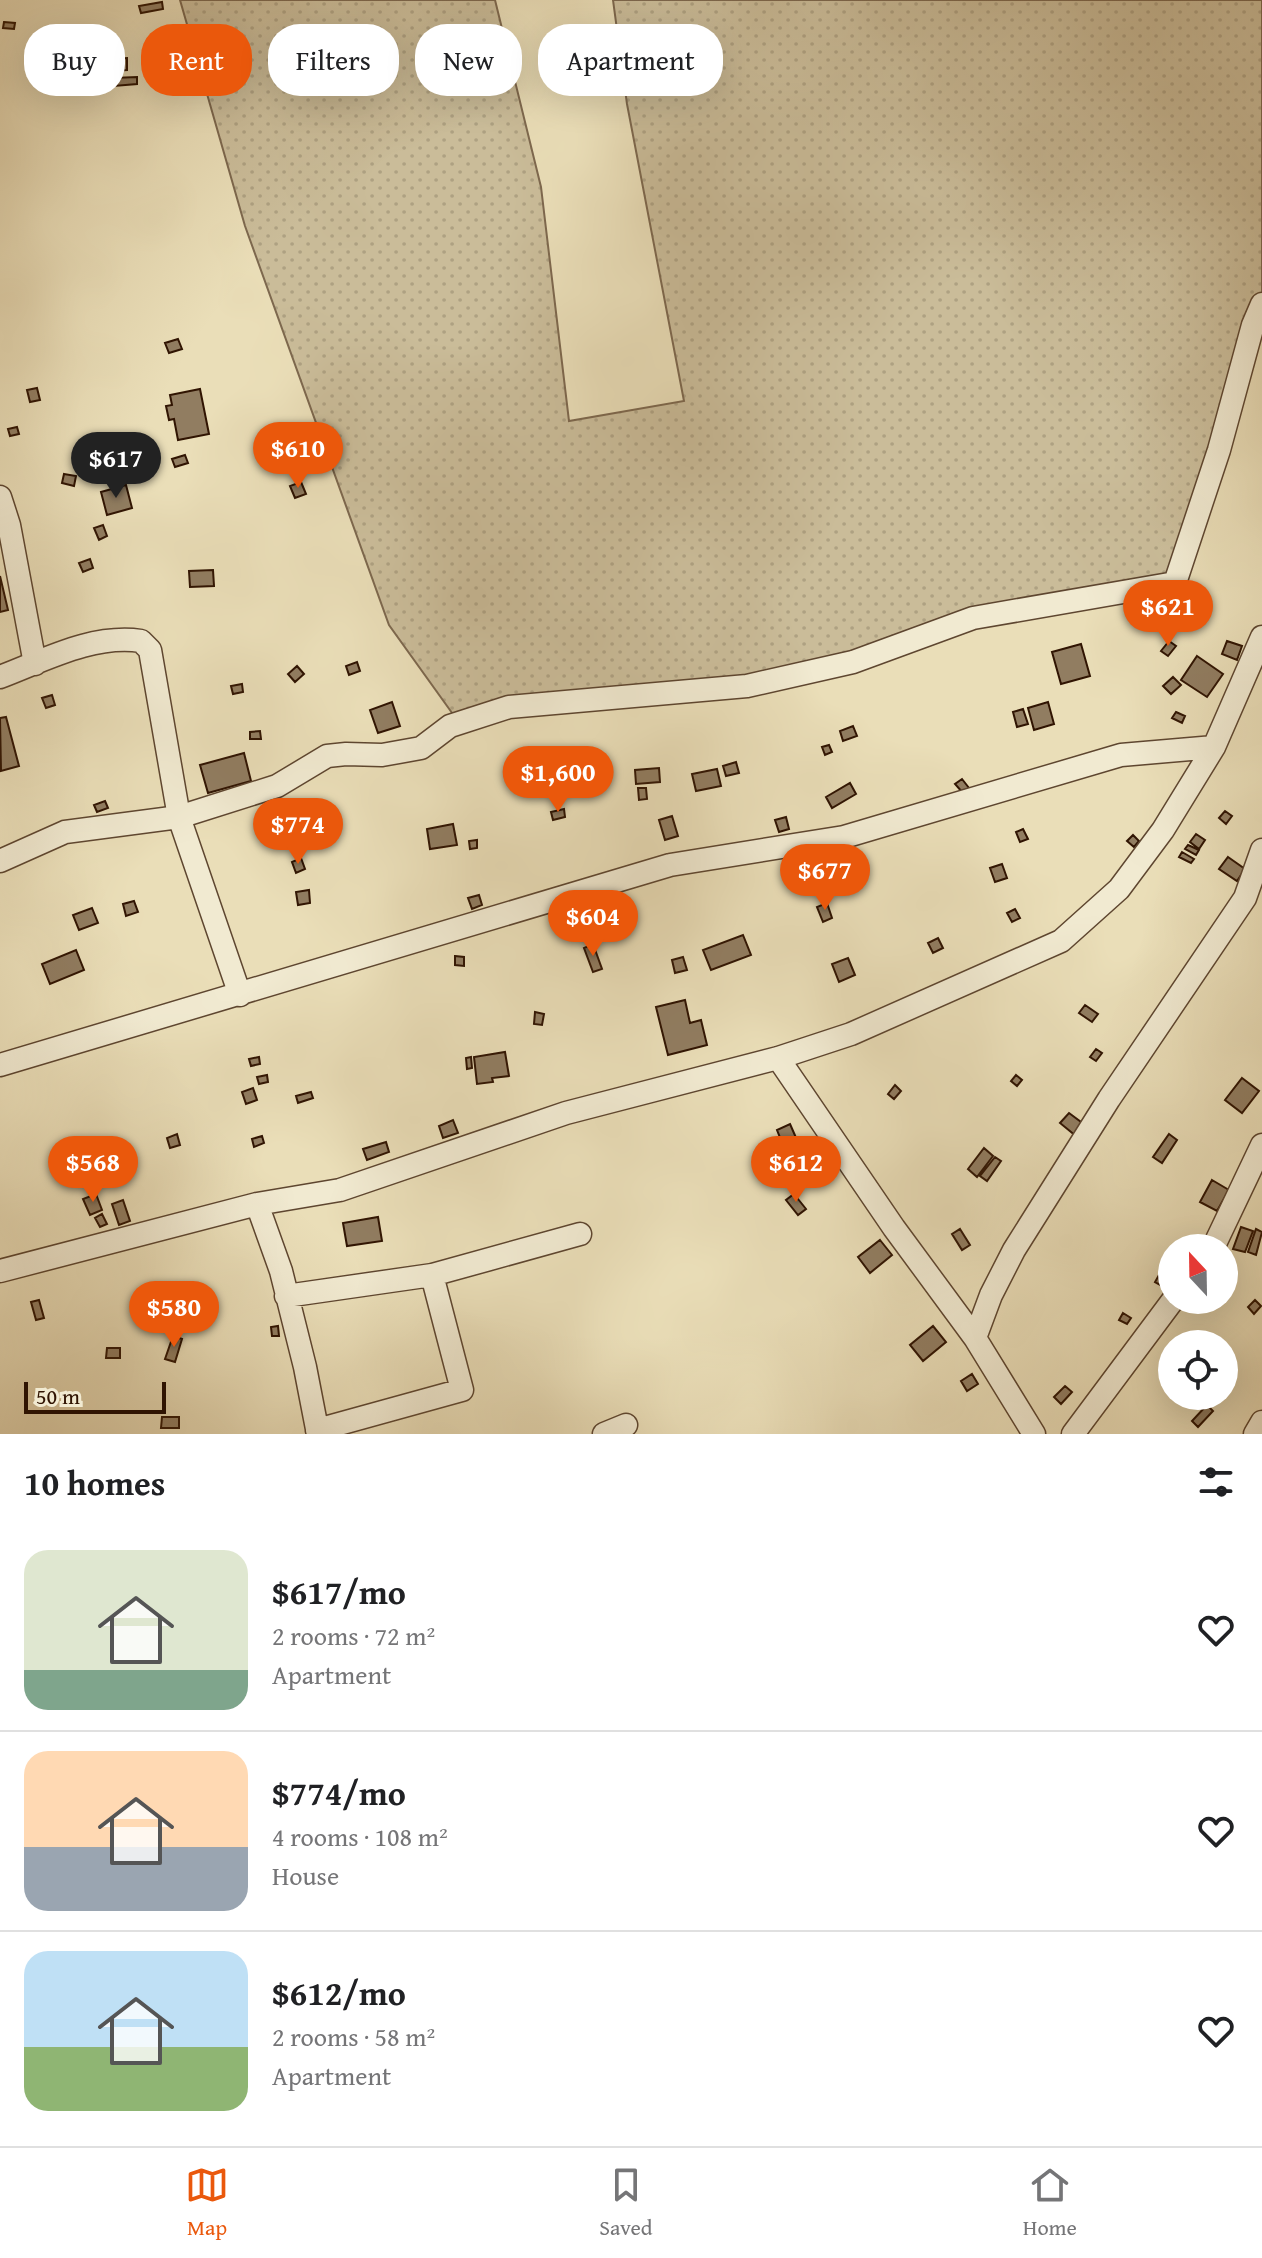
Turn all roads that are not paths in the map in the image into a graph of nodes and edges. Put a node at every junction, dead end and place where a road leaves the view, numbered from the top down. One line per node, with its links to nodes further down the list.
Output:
1 (1262, 304): 8 (street)
2 (0, 497): 4 (street)
3 (1262, 637): 5 (street)
4 (35, 664): 6 (street); 8 (street)
5 (1256, 670): 7 (street)
6 (0, 677)
7 (1214, 747): 11 (street); 12 (street)
8 (179, 817): 10 (street); 11 (street)
9 (1262, 850): 22 (street)
10 (0, 861)
11 (240, 995): 13 (street)
12 (778, 1058): 15 (street); 22 (street)
13 (0, 1065)
14 (1262, 1145): 17 (street)
15 (257, 1204): 18 (street); 20 (street)
16 (580, 1234): 19 (street)
17 (1220, 1234)
18 (0, 1271)
19 (432, 1275): 20 (street); 25 (street)
20 (286, 1296): 25 (street)
21 (1163, 1314): 28 (street)
22 (975, 1338): 27 (street)
23 (1262, 1422): 29 (street)
24 (626, 1425): 26 (street)
25 (318, 1432)
26 (604, 1434)
27 (1034, 1434)
28 (1073, 1434)
29 (1255, 1434)

